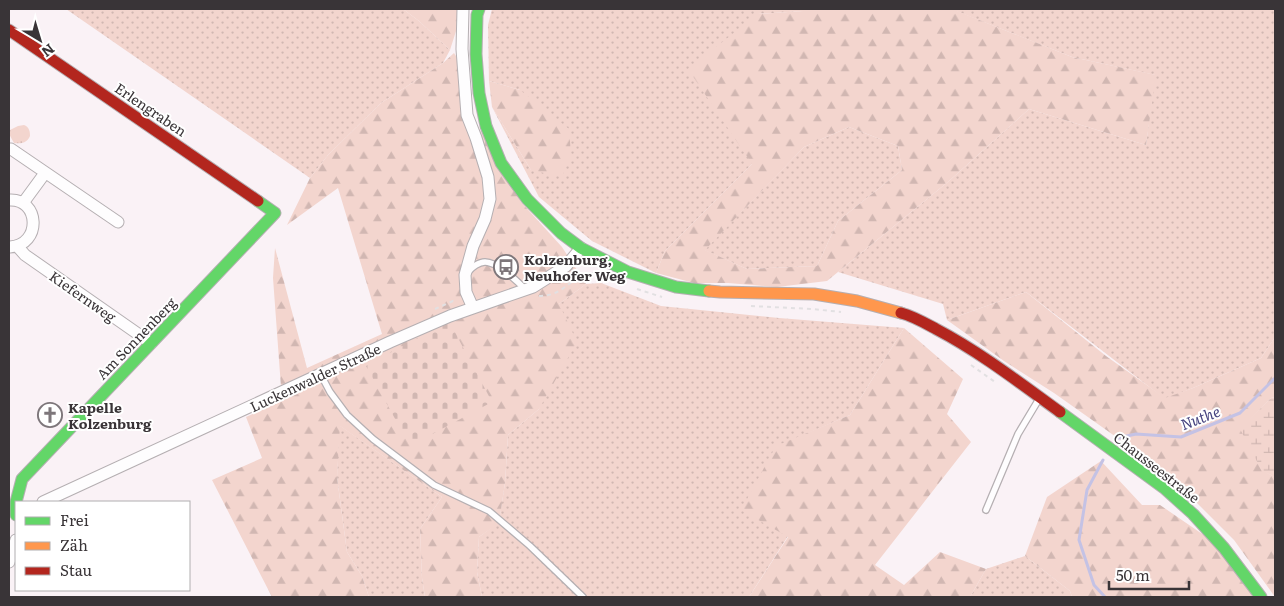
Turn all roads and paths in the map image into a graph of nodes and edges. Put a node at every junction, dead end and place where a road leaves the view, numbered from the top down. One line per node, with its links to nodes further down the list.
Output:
1 (463, 9): 12 (street)
2 (479, 9): 11 (main road, Chausseestraße)
3 (9, 30): 8 (main road, Erlengraben)
4 (11, 149): 5 (street)
5 (45, 173): 7 (street); 9 (street)
6 (9, 200): 7 (street)
7 (23, 203): 10 (street, Kiefernweg)
8 (276, 213): 15 (main road, Am Sonnenberg)
9 (118, 222)
10 (13, 246): 15 (street, Kiefernweg)
11 (581, 248): 13 (street, Luckenwalder Straße); 17 (main road, Chausseestraße)
12 (465, 275): 13 (lane); 14 (street)
13 (526, 290): 14 (street, Luckenwalder Straße)
14 (473, 308): 16 (street, Luckenwalder Straße)
15 (152, 343): 18 (main road, Am Sonnenberg)
16 (320, 375): 19 (street, Luckenwalder Straße); 23 (lane)
17 (1040, 398): 20 (lane); 24 (main road, Chausseestraße)
18 (16, 501)
19 (45, 501)
20 (986, 510)
21 (15, 543): 22 (street)
22 (9, 562)
23 (582, 597)
24 (1261, 597)

